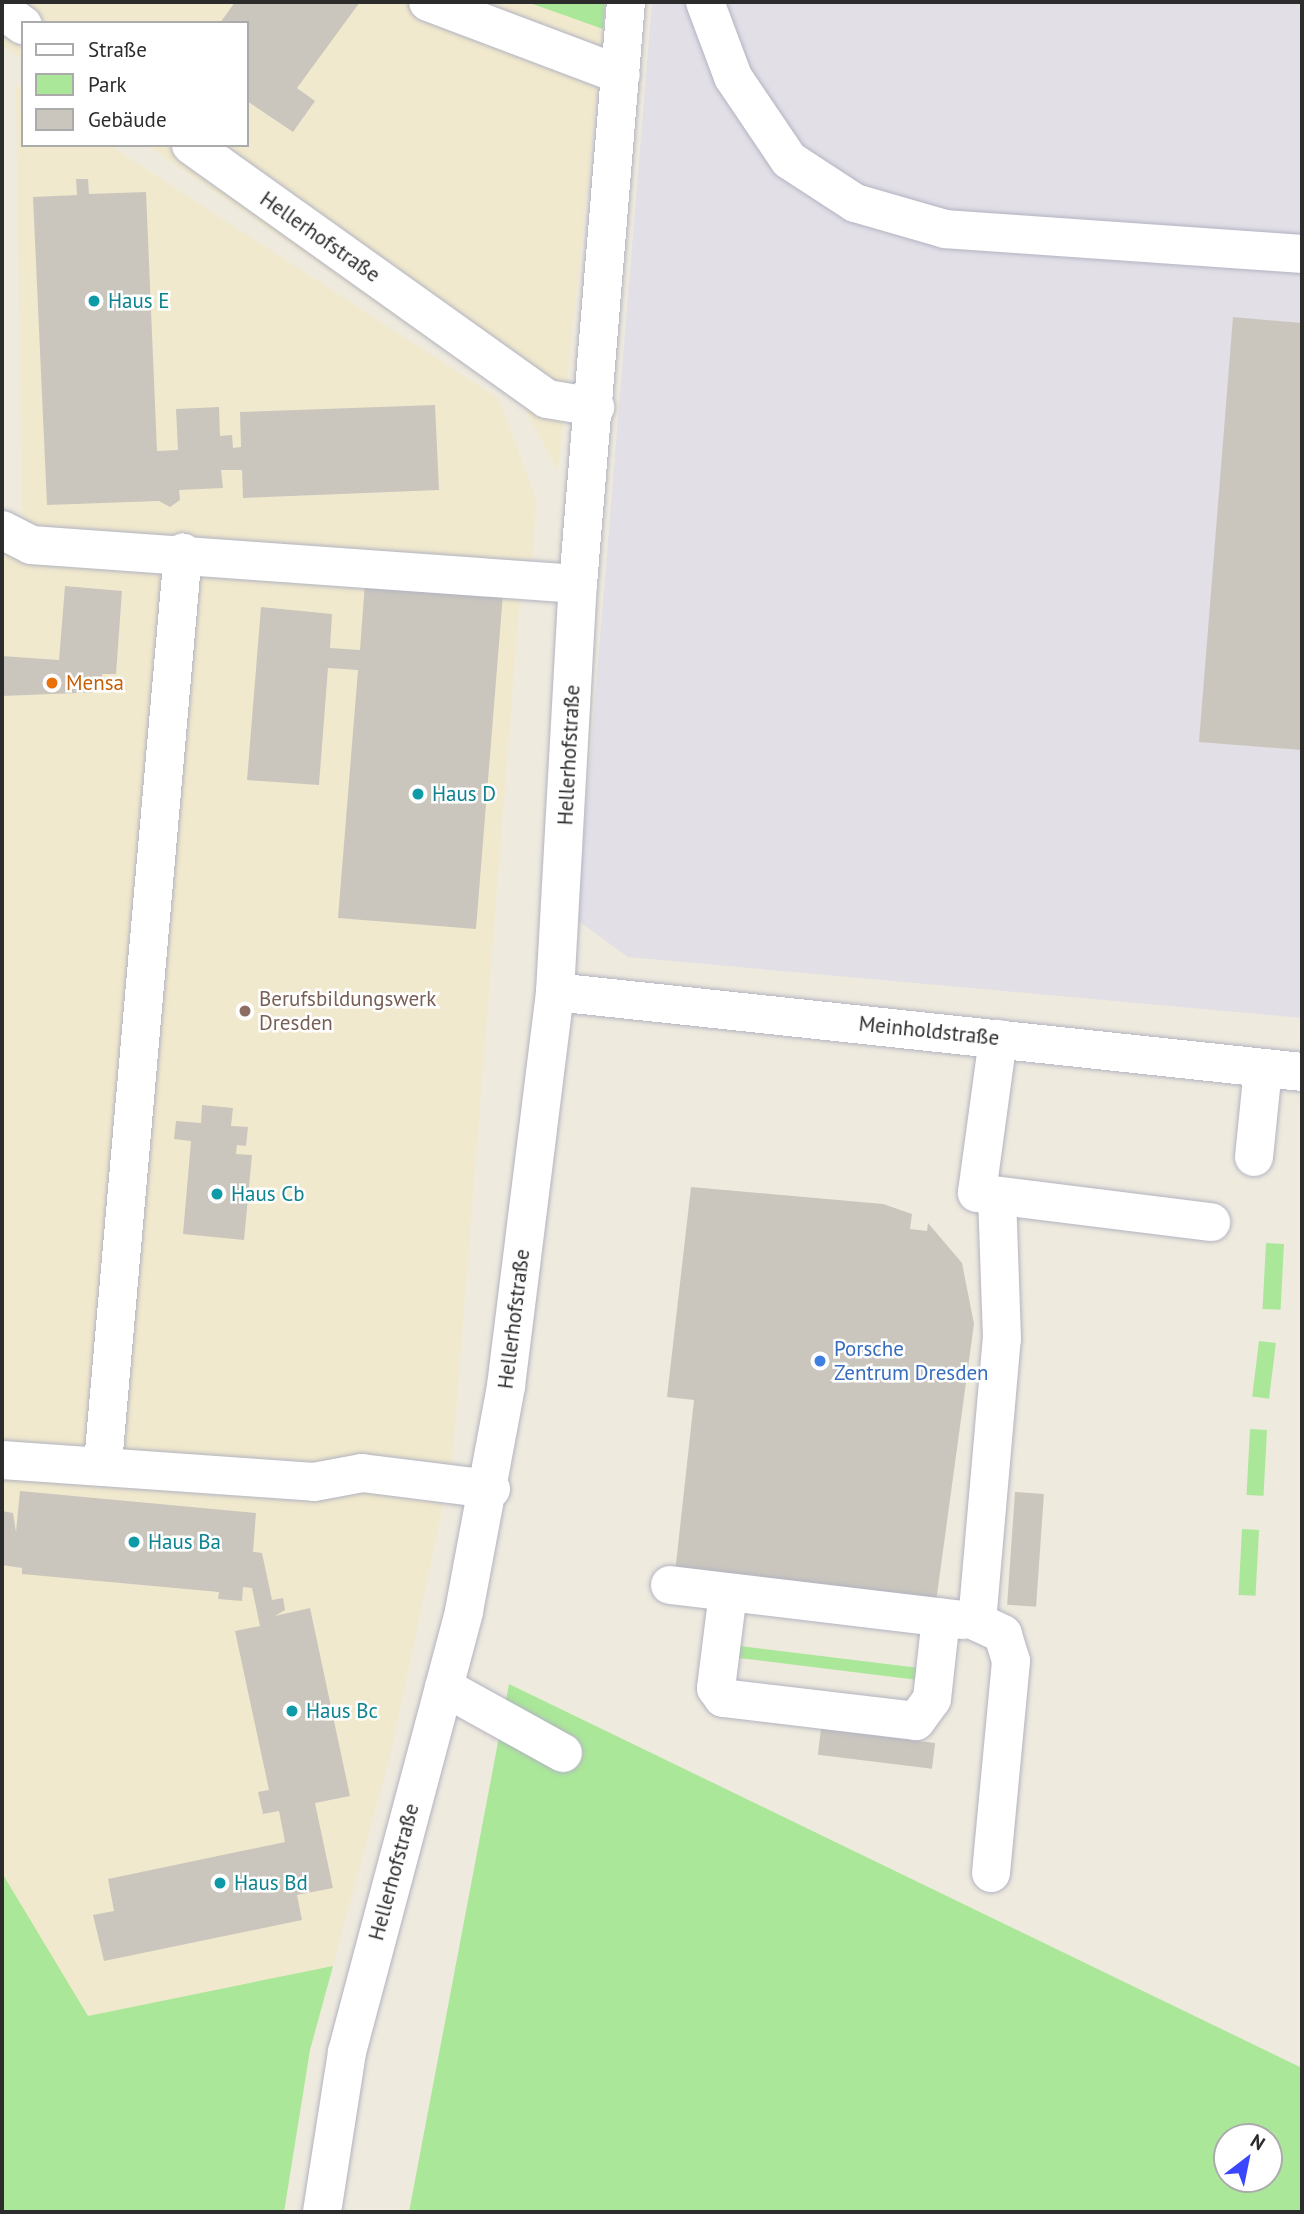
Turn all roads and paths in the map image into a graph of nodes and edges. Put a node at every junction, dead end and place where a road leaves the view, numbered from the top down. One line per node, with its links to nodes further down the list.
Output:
1 (428, 2): 6 (street)
2 (705, 2): 8 (street)
3 (2, 10): 5 (street)
4 (625, 17): 6 (street, Hellerhofstraße)
5 (21, 24)
6 (621, 75): 9 (street, Hellerhofstraße)
7 (194, 147): 9 (street, Hellerhofstraße)
8 (1302, 254)
9 (595, 407): 12 (street, Hellerhofstraße)
10 (2, 530): 11 (street)
11 (184, 553): 12 (street); 21 (street)
12 (578, 584): 13 (street, Hellerhofstraße)
13 (555, 992): 14 (street, Meinholdstraße); 22 (street, Hellerhofstraße)
14 (998, 1039): 15 (street, Meinholdstraße); 18 (street)
15 (1263, 1068): 16 (street, Meinholdstraße); 17 (street)
16 (1302, 1072)
17 (1254, 1157)
18 (997, 1199): 19 (street); 25 (street)
19 (1211, 1222)
20 (2, 1460): 21 (street)
21 (103, 1463): 22 (street)
22 (491, 1489): 26 (street, Hellerhofstraße)
23 (670, 1585): 24 (street)
24 (728, 1592): 25 (street); 25 (street)
25 (959, 1620): 28 (street)
26 (444, 1687): 27 (street); 29 (street, Hellerhofstraße)
27 (563, 1752)
28 (991, 1873)
29 (322, 2212)

